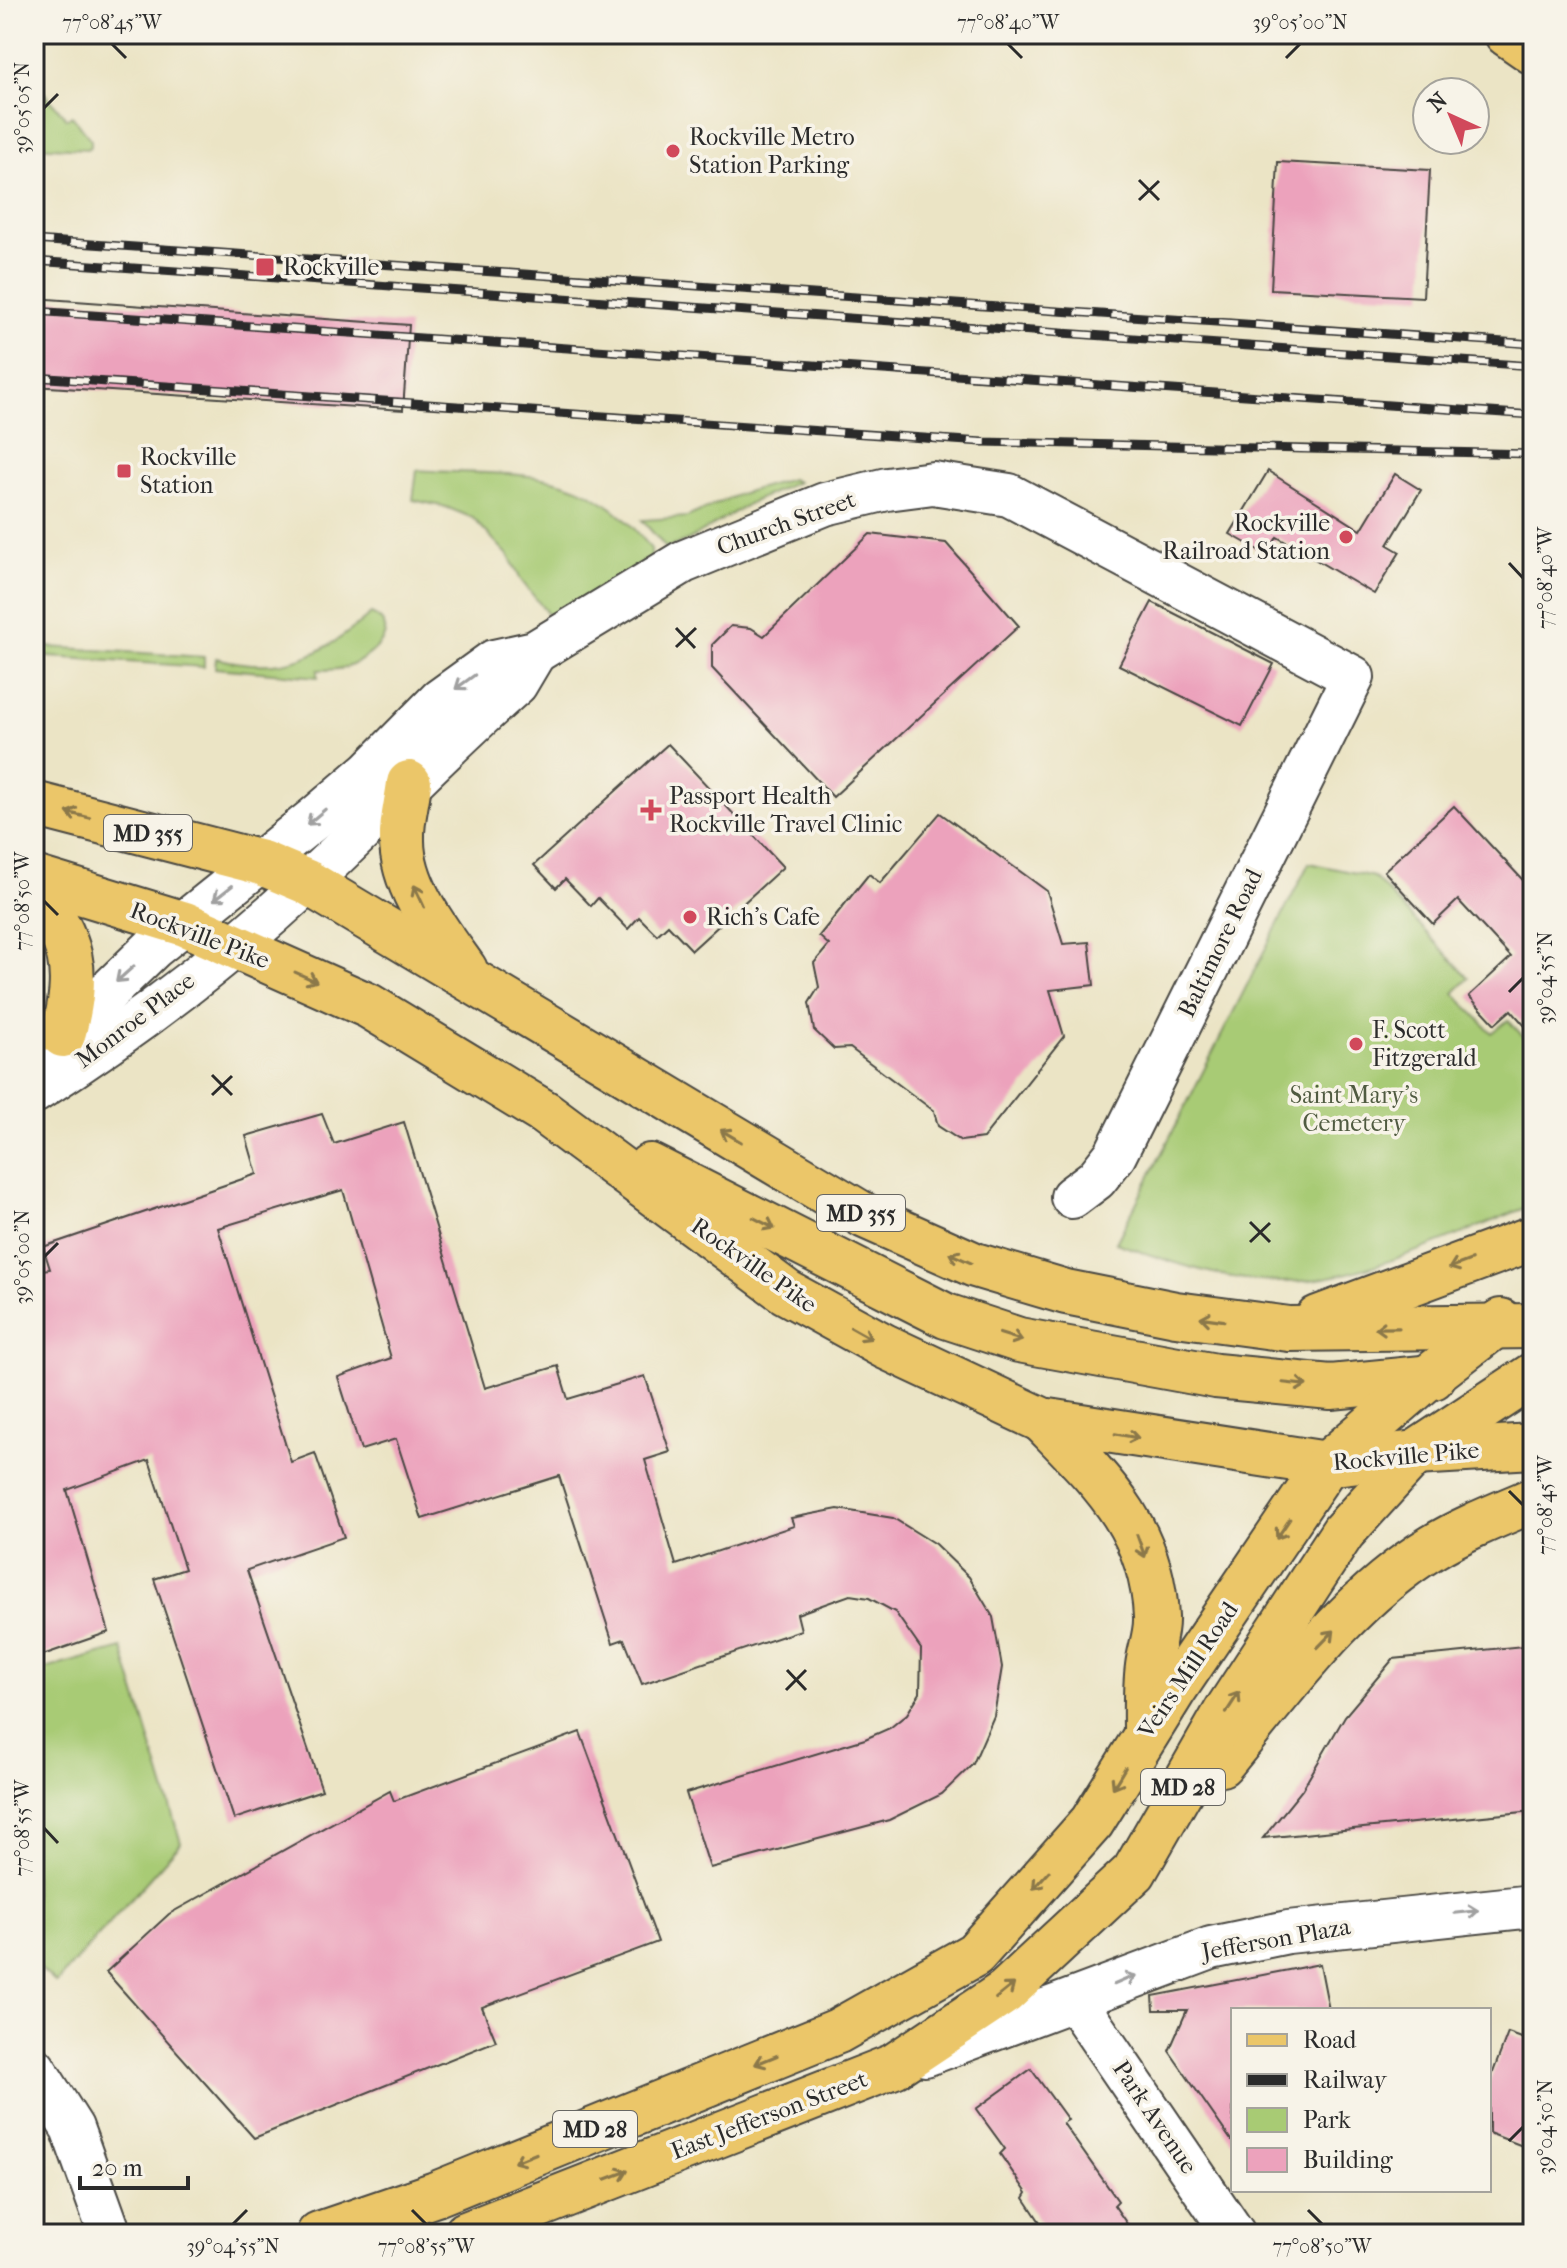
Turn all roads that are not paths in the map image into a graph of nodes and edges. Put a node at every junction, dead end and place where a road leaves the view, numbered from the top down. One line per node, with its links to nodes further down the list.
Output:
1 (1507, 34): 2 (main road)
2 (1533, 52)
3 (535, 652): 4 (street, Church Street); 5 (street, Church Street); 7 (street, Church Street, one-way to 7)
4 (1353, 677): 18 (street, Baltimore Road)
5 (409, 783): 9 (street, Church Street); 13 (main road, one-way to 5)
6 (34, 804): 7 (main road, MD 355, one-way to 6)
7 (262, 863): 9 (main road, MD 355); 11 (street, Monroe Place, one-way to 11)
8 (34, 878): 11 (main road, Rockville Pike)
9 (307, 882): 12 (street, Church Street); 13 (main road, MD 355)
10 (34, 887): 14 (main road)
11 (185, 924): 12 (main road, Rockville Pike); 14 (street, Monroe Place, one-way to 14)
12 (235, 944): 16 (street, Monroe Place); 17 (main road, Rockville Pike, one-way to 17)
13 (476, 985): 22 (main road, MD 355, one-way to 13)
14 (63, 1035): 15 (street, Monroe Place)
15 (34, 1080)
16 (34, 1092)
17 (545, 1113): 25 (main road, one-way to 25); 27 (main road, Rockville Pike, one-way to 27)
18 (1072, 1197)
19 (1533, 1238): 22 (main road, one-way to 22)
20 (1533, 1299): 21 (main road, Veirs Mill Road / MD 28)
21 (1513, 1326): 22 (main road, MD 355, one-way to 22); 25 (main road, Veirs Mill Road / MD 28)
22 (1289, 1329)
23 (1533, 1350): 25 (main road)
24 (1533, 1375): 26 (main road, MD 28)
25 (1426, 1379): 30 (main road, Veirs Mill Road / MD 28)
26 (1515, 1397): 29 (main road, MD 28); 30 (main road)
27 (1042, 1420): 30 (main road, Rockville Pike, one-way to 30); 32 (main road, one-way to 32)
28 (1533, 1446): 29 (main road, Rockville Pike)
29 (1415, 1453): 30 (main road, Rockville Pike); 33 (main road, MD 28, one-way to 29)
30 (1327, 1464): 32 (main road, Veirs Mill Road / MD 28, one-way to 32)
31 (1533, 1500): 33 (main road, one-way to 31)
32 (1146, 1734): 36 (main road, Veirs Mill Road / MD 28, one-way to 36)
33 (1134, 1872): 37 (main road, MD 28, one-way to 33)
34 (1533, 1906): 35 (street, Jefferson Plaza, one-way to 34)
35 (1075, 2001): 37 (street, Jefferson Plaza); 42 (street, Park Avenue)
36 (838, 2031): 40 (main road, East Jefferson Street / MD 28, one-way to 40)
37 (894, 2066): 41 (main road, East Jefferson Street / MD 28, one-way to 37)
38 (34, 2068): 39 (street)
39 (110, 2234)
40 (319, 2234)
41 (466, 2234)
42 (1234, 2234)

